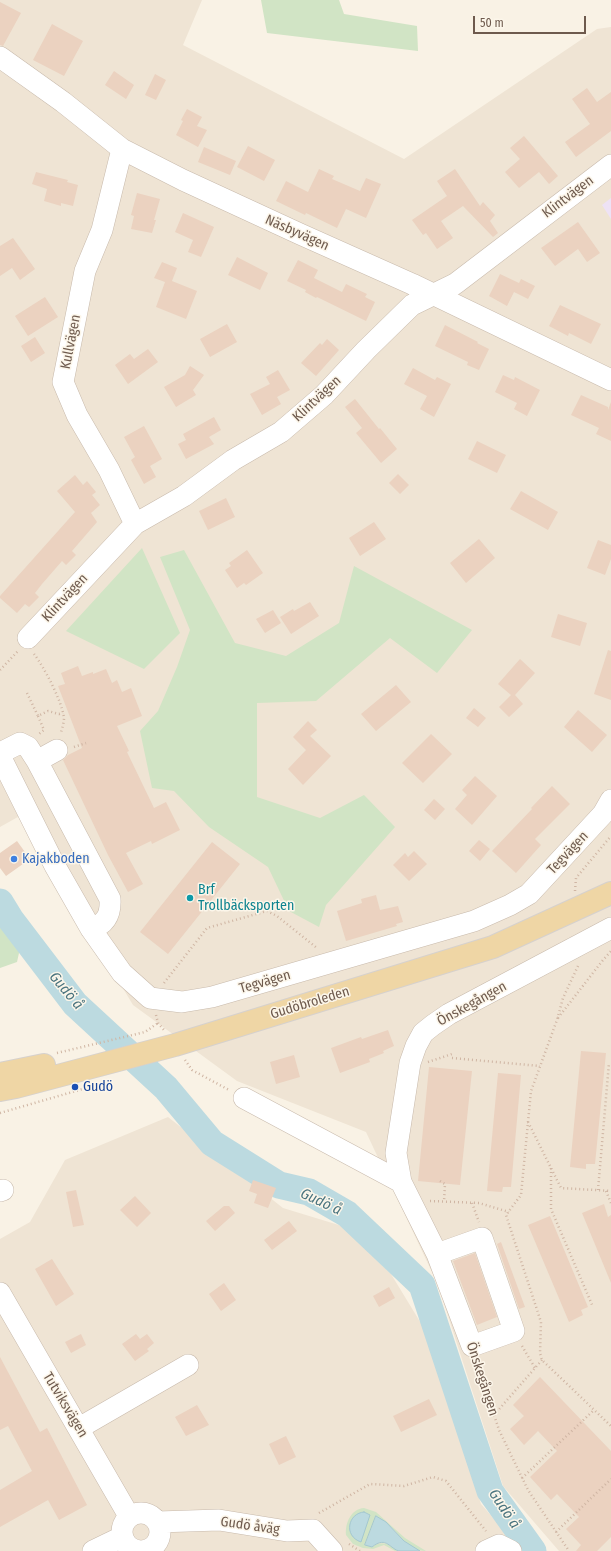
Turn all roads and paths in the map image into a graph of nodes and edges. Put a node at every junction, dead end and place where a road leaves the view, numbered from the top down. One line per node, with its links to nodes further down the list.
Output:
1 (0, 57): 2 (street, Näsbyvägen)
2 (122, 149): 4 (street, Näsbyvägen); 6 (street, Kullvägen)
3 (611, 165): 4 (street, Klintvägen)
4 (432, 294): 5 (street, Näsbyvägen); 6 (street, Klintvägen)
5 (611, 380)
6 (135, 524): 7 (street, Klintvägen)
7 (27, 641): 8 (path); 10 (path)
8 (0, 670)
9 (27, 693): 11 (path)
10 (63, 713): 11 (path); 13 (path)
11 (38, 716): 12 (path)
12 (34, 738)
13 (57, 750): 15 (street)
14 (0, 754): 15 (street); 22 (street, Tegvägen)
15 (37, 761): 22 (street)
16 (611, 800): 22 (street, Tegvägen)
17 (611, 836): 19 (path)
18 (611, 880): 28 (main road, Gudöbroleden)
19 (575, 891)
20 (611, 894): 28 (main road, Gudöbroleden)
21 (611, 928): 40 (street, Önskegången)
22 (91, 929)
23 (611, 951): 27 (path)
24 (323, 953): 26 (path)
25 (580, 961): 27 (path)
26 (170, 974)
27 (557, 1020): 32 (path)
28 (154, 1036): 29 (main road, Gudöbroleden); 29 (path)
29 (107, 1052): 33 (main road, Gudöbroleden); 34 (main road, Gudöbroleden)
30 (452, 1058): 32 (path)
31 (609, 1063): 39 (path)
32 (540, 1066): 36 (path)
33 (0, 1074)
34 (0, 1090)
35 (244, 1098): 40 (street)
36 (528, 1122): 37 (path); 45 (path)
37 (551, 1168): 39 (path); 48 (path)
38 (440, 1181): 43 (path)
39 (598, 1190): 41 (path)
40 (405, 1191): 43 (path); 46 (street, Önskegången)
41 (606, 1191): 42 (path); 44 (path)
42 (611, 1191)
43 (444, 1202): 45 (path)
44 (611, 1203)
45 (509, 1212): 51 (path)
46 (437, 1254): 49 (street); 50 (street, Önskegången)
47 (0, 1294): 57 (street, Tutviksvägen)
48 (592, 1307)
49 (514, 1331): 50 (street); 53 (path)
50 (472, 1346): 55 (path, Önskegången)
51 (542, 1360): 53 (path); 54 (path)
52 (188, 1365): 57 (street)
53 (535, 1368): 55 (path)
54 (594, 1410): 56 (path); 58 (path)
55 (494, 1415): 58 (path, Önskegången)
56 (611, 1426)
57 (79, 1428): 61 (street, Tutviksvägen)
58 (522, 1478): 63 (path, Önskegången)
59 (611, 1479): 63 (path)
60 (315, 1515): 66 (path)
61 (129, 1516): 62 (street); 64 (street)
62 (158, 1522): 65 (street); 68 (street, Gudö åväg)
63 (556, 1532): 69 (path, Önskegången)
64 (122, 1537): 65 (street); 67 (street)
65 (155, 1549)
66 (499, 1549)
67 (93, 1551)
68 (332, 1551)
69 (569, 1551)

